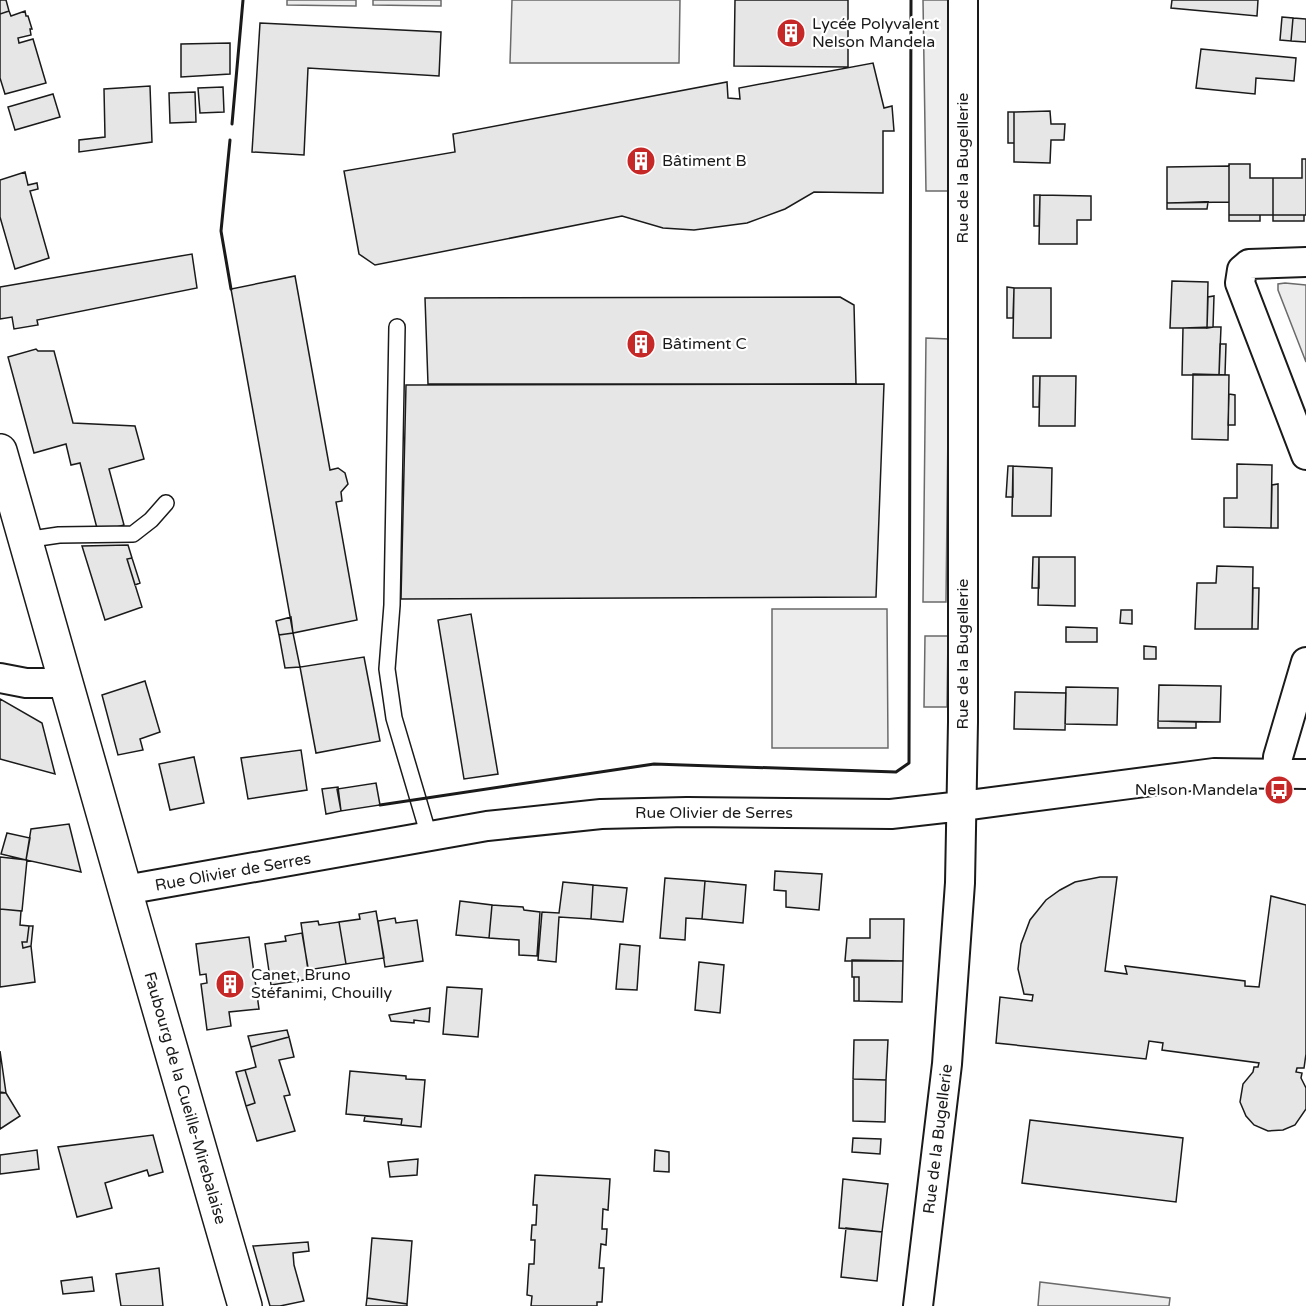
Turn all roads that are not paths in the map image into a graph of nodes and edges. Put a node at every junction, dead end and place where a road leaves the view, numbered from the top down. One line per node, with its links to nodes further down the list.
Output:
1 (963, 0): 13 (street, Rue de la Bugellerie)
2 (1306, 262): 5 (street)
3 (397, 327): 14 (lane)
4 (0, 451): 7 (street)
5 (1306, 456)
6 (166, 503): 7 (lane)
7 (25, 540): 10 (street)
8 (1306, 662): 11 (street)
9 (0, 678): 10 (street)
10 (65, 683): 15 (street, Faubourg de la Cueille-Mirebalaise)
11 (1277, 772): 12 (street, Rue Olivier de Serres); 13 (street, Rue Olivier de Serres)
12 (1306, 774)
13 (962, 806): 14 (street, Rue Olivier de Serres); 17 (street, Rue de la Bugellerie)
14 (429, 836): 15 (street, Rue Olivier de Serres)
15 (126, 890): 16 (street, Faubourg de la Cueille-Mirebalaise)
16 (245, 1306)
17 (918, 1306)

